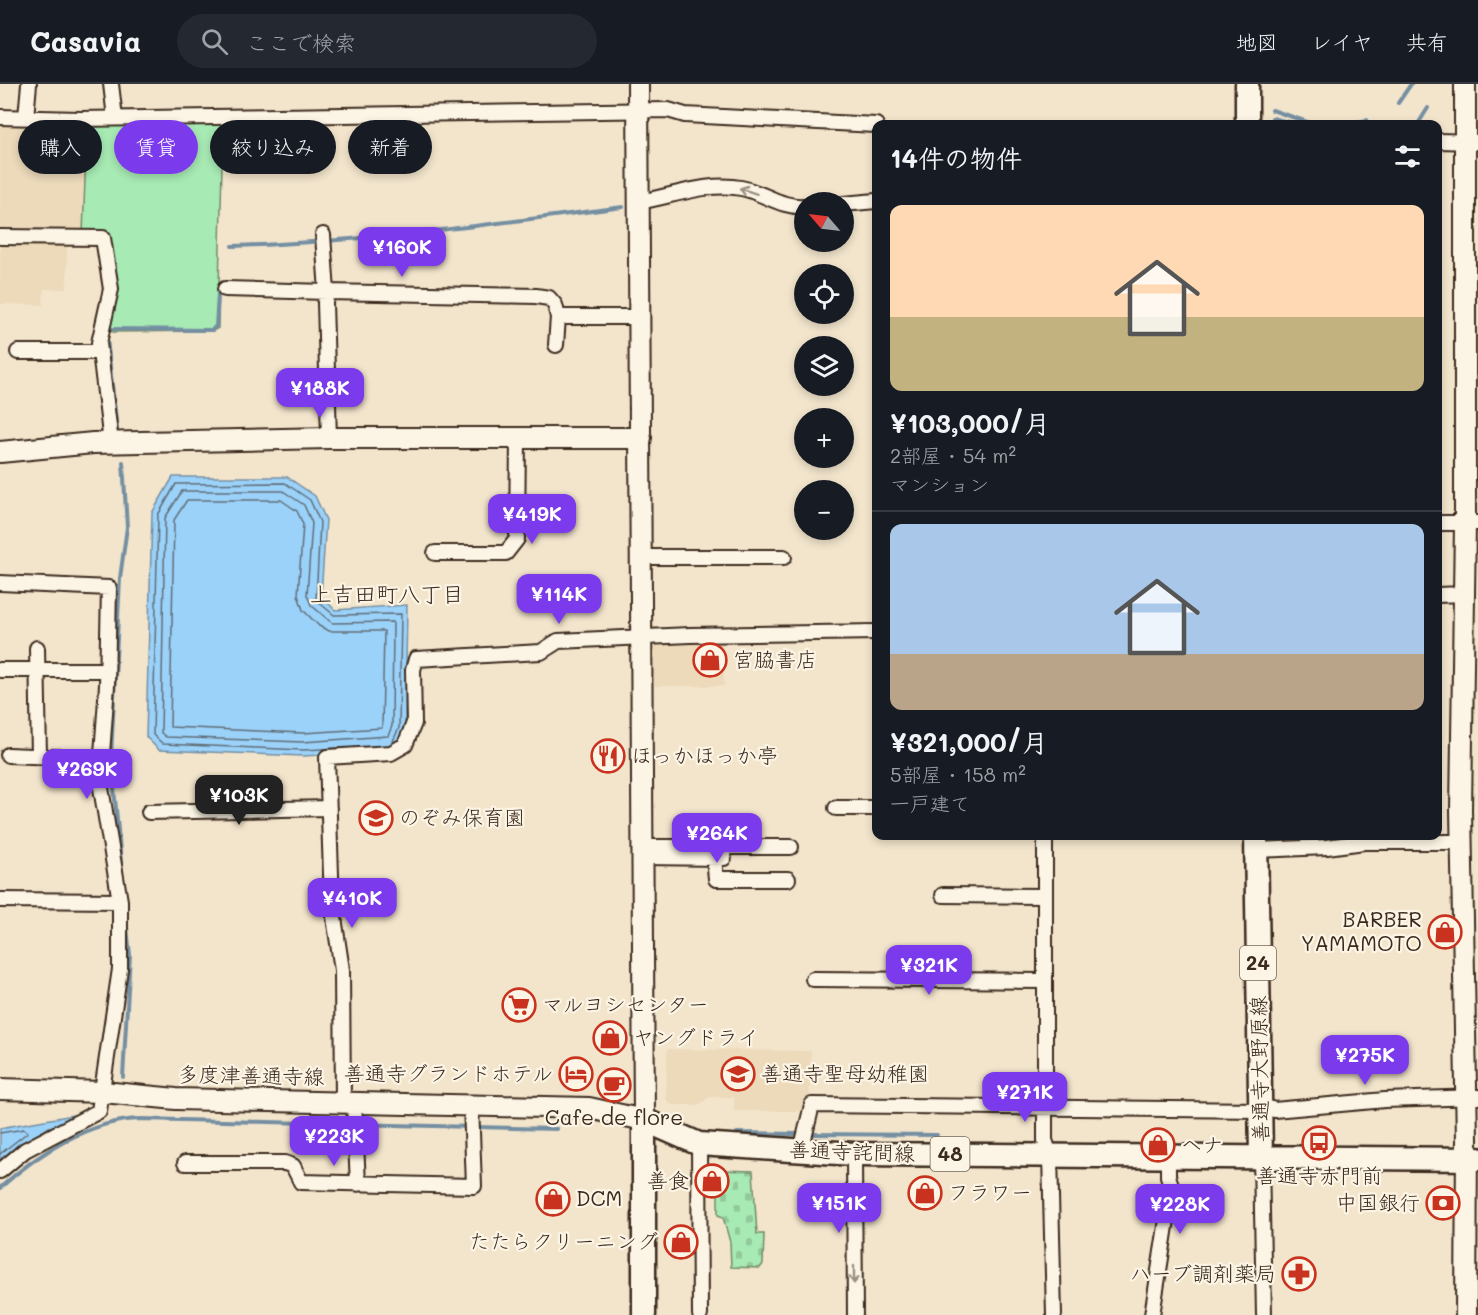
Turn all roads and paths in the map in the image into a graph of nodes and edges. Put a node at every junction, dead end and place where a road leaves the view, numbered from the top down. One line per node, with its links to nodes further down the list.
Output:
1 (29, 84): 8 (street)
2 (111, 84): 9 (street)
3 (638, 84): 6 (street)
4 (1247, 84): 10 (main road)
5 (1465, 84): 13 (street)
6 (639, 110): 9 (street); 11 (street); 15 (street)
7 (0, 117): 8 (street)
8 (26, 117): 9 (street)
9 (115, 118)
10 (1247, 120)
11 (872, 125)
12 (1442, 141): 13 (street)
13 (1471, 142): 33 (street)
14 (872, 201): 16 (street)
15 (639, 202): 17 (street, one-way to 15); 23 (street)
16 (854, 203)
17 (794, 204)
18 (0, 237): 26 (street)
19 (323, 239): 21 (street)
20 (225, 289): 21 (street)
21 (327, 292): 22 (street); 28 (street)
22 (558, 317): 23 (street); 24 (street)
23 (640, 317): 29 (street)
24 (556, 345)
25 (18, 352): 26 (street)
26 (100, 352): 30 (street)
27 (518, 437): 28 (street); 29 (street); 34 (street)
28 (329, 438): 30 (street)
29 (642, 438): 35 (street)
30 (111, 443): 31 (street)
31 (0, 452)
32 (1442, 523): 33 (street)
33 (1472, 523): 38 (street)
34 (435, 553)
35 (642, 557): 36 (street); 41 (street)
36 (784, 557)
37 (0, 583): 45 (street)
38 (1464, 594): 39 (street); 54 (street)
39 (1442, 595)
40 (872, 632): 41 (street)
41 (642, 637): 49 (street); 57 (street)
42 (37, 648): 44 (street)
43 (0, 670): 44 (street)
44 (37, 670): 45 (street); 47 (street)
45 (107, 670): 48 (street)
46 (8, 755): 47 (street)
47 (39, 756): 48 (street)
48 (101, 759): 62 (street)
49 (329, 808): 52 (street); 70 (street)
50 (836, 808): 51 (street)
51 (872, 808)
52 (149, 812)
53 (1045, 840): 60 (street)
54 (1461, 842): 55 (street); 67 (street)
55 (1256, 843): 69 (main road, 善通寺大野原線 / 24)
56 (791, 848): 57 (street)
57 (642, 852): 58 (street); 72 (street)
58 (788, 879)
59 (943, 895): 60 (street)
60 (1045, 896): 64 (street)
61 (0, 900): 62 (street)
62 (120, 901): 66 (street)
63 (813, 979): 64 (street)
64 (1045, 981): 68 (street)
65 (0, 1089): 66 (street, 多度津善通寺線)
66 (103, 1092): 70 (street, 多度津善通寺線); 81 (street)
67 (1472, 1097): 69 (street); 79 (street)
68 (1045, 1107): 69 (street); 74 (street); 76 (street)
69 (1261, 1108): 78 (main road, 善通寺大野原線 / 24)
70 (351, 1113): 71 (street, 多度津善通寺線); 82 (street)
71 (471, 1120): 72 (street, 多度津善通寺線); 82 (street)
72 (644, 1120): 73 (main road, 善通寺詫間線 / 48); 83 (main road)
73 (699, 1144): 74 (main road, 善通寺詫間線 / 48); 84 (street)
74 (801, 1151): 75 (main road, 善通寺詫間線 / 48)
75 (854, 1154): 76 (main road, 善通寺詫間線 / 48); 85 (street, one-way to 85)
76 (1050, 1155): 77 (main road, 善通寺詫間線 / 48); 86 (street)
77 (1168, 1156): 78 (main road, 善通寺詫間線 / 48); 87 (street)
78 (1261, 1158): 79 (main road, 善通寺大野原線); 88 (street)
79 (1472, 1159): 89 (street)
80 (185, 1163): 82 (street)
81 (0, 1171)
82 (358, 1184)
83 (644, 1315)
84 (700, 1315)
85 (855, 1315)
86 (1054, 1315)
87 (1152, 1315)
88 (1264, 1315)
89 (1466, 1315)

